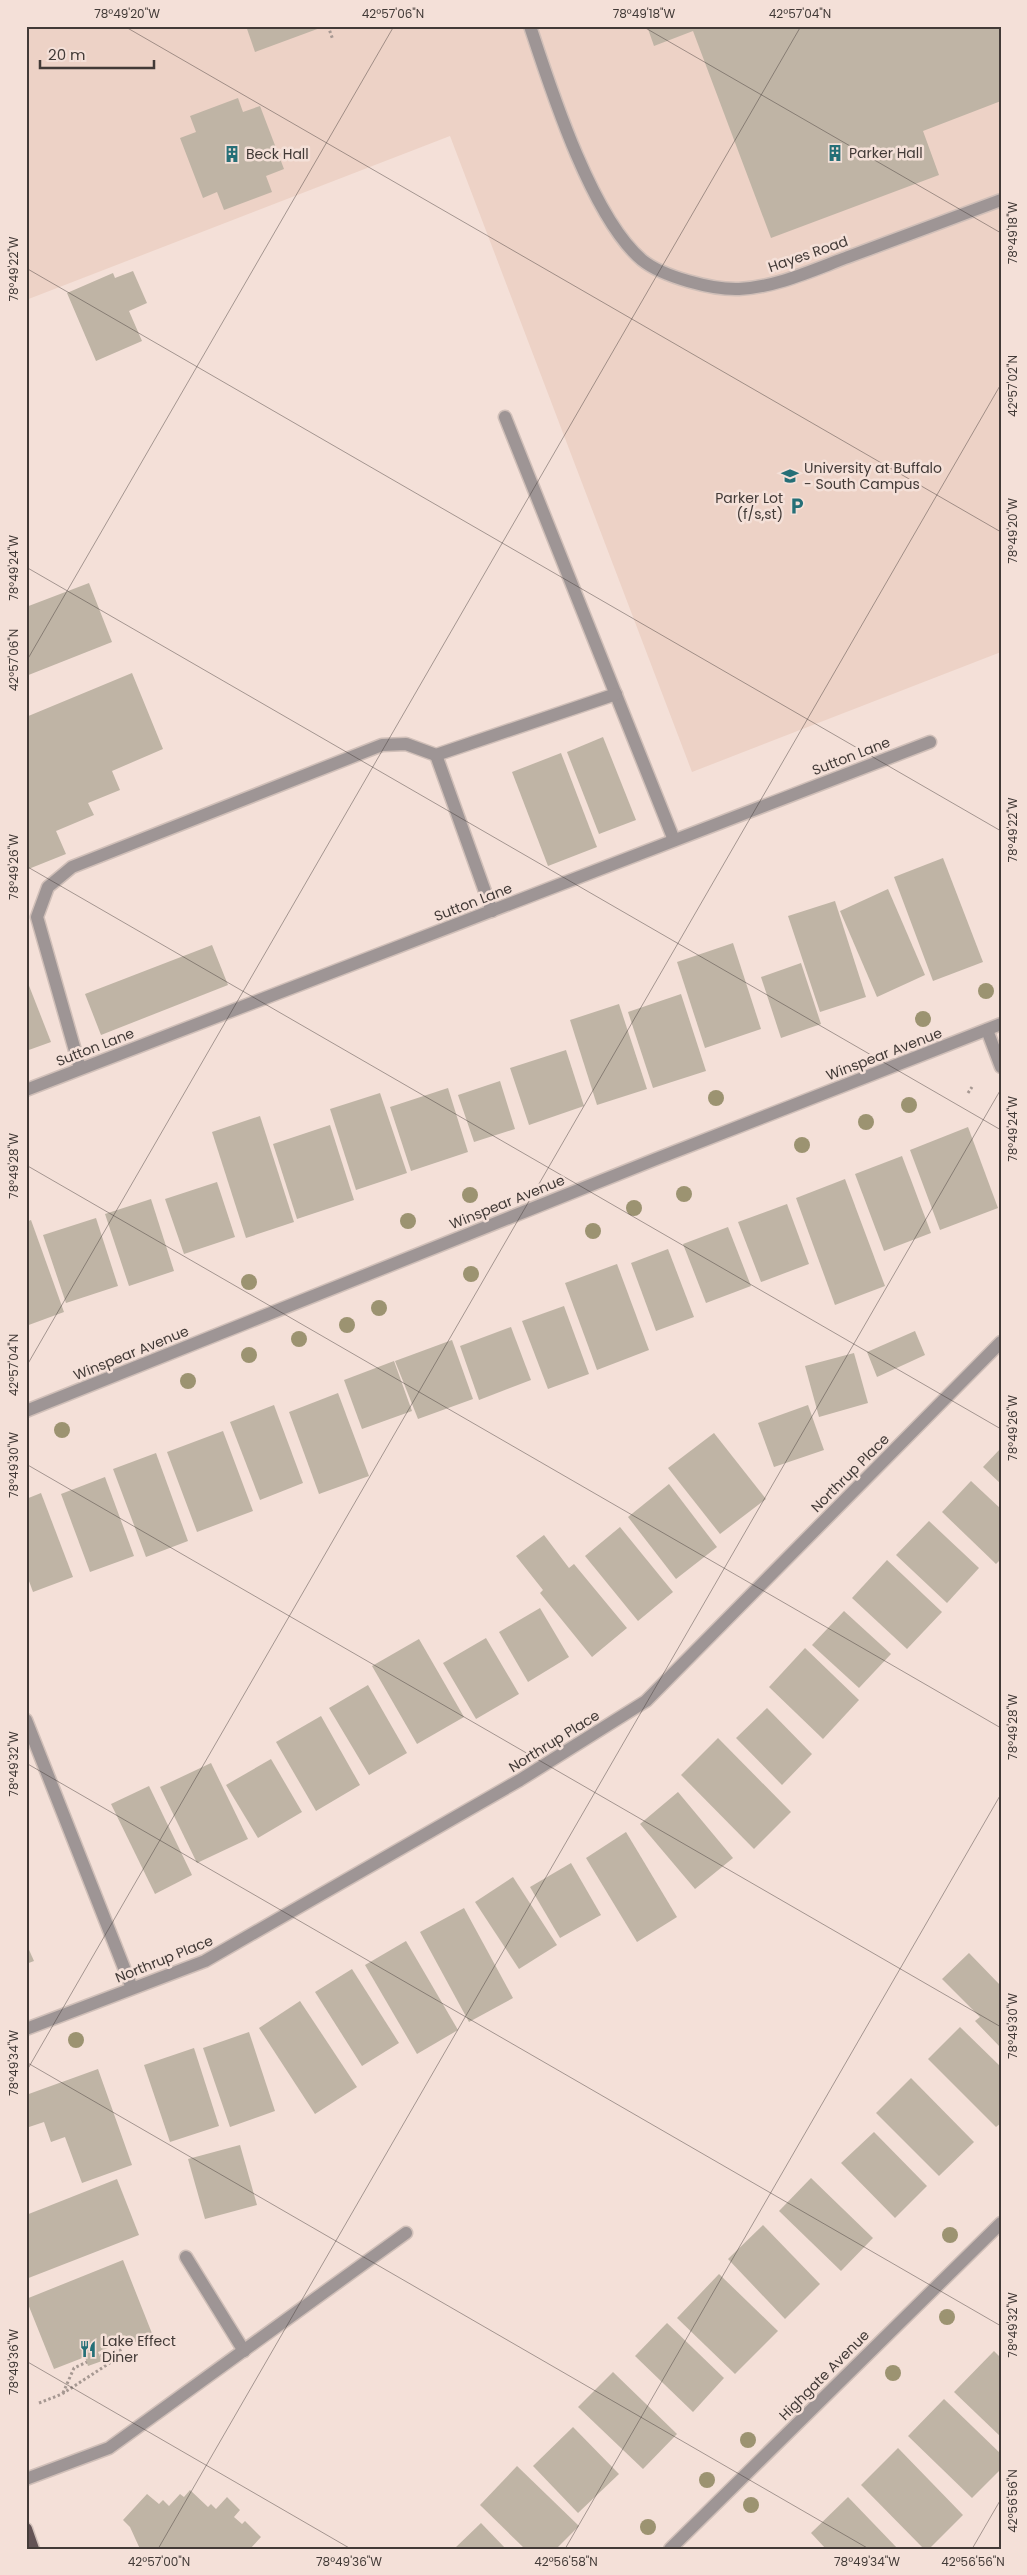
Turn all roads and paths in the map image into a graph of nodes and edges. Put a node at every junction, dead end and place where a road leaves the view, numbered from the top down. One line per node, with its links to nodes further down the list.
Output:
1 (328, 26): 3 (path)
2 (530, 26): 4 (street, Hayes Road)
3 (333, 40)
4 (1001, 200)
5 (505, 417): 6 (street)
6 (616, 694): 8 (street); 9 (street)
7 (930, 742): 9 (street, Sutton Lane)
8 (436, 755): 10 (street); 14 (street)
9 (674, 840): 10 (street, Sutton Lane)
10 (492, 911): 14 (street, Sutton Lane)
11 (1001, 1024): 12 (street, Winspear Avenue)
12 (987, 1030): 13 (street); 19 (street, Winspear Avenue)
13 (1001, 1067)
14 (80, 1068): 16 (street, Sutton Lane)
15 (972, 1086): 17 (path)
16 (26, 1090)
17 (968, 1093)
18 (1001, 1342): 21 (street, Northrup Place)
19 (26, 1411)
20 (26, 1720): 21 (street)
21 (132, 1988): 22 (street, Northrup Place)
22 (26, 2029)
23 (1001, 2223): 34 (street, Highgate Avenue)
24 (406, 2233): 26 (street)
25 (186, 2257): 26 (street)
26 (244, 2351): 31 (street)
27 (100, 2356): 29 (path)
28 (87, 2362): 29 (path)
29 (62, 2394): 30 (path)
30 (40, 2403)
31 (26, 2479)
32 (26, 2530): 33 (main road)
33 (34, 2549)
34 (670, 2549)

